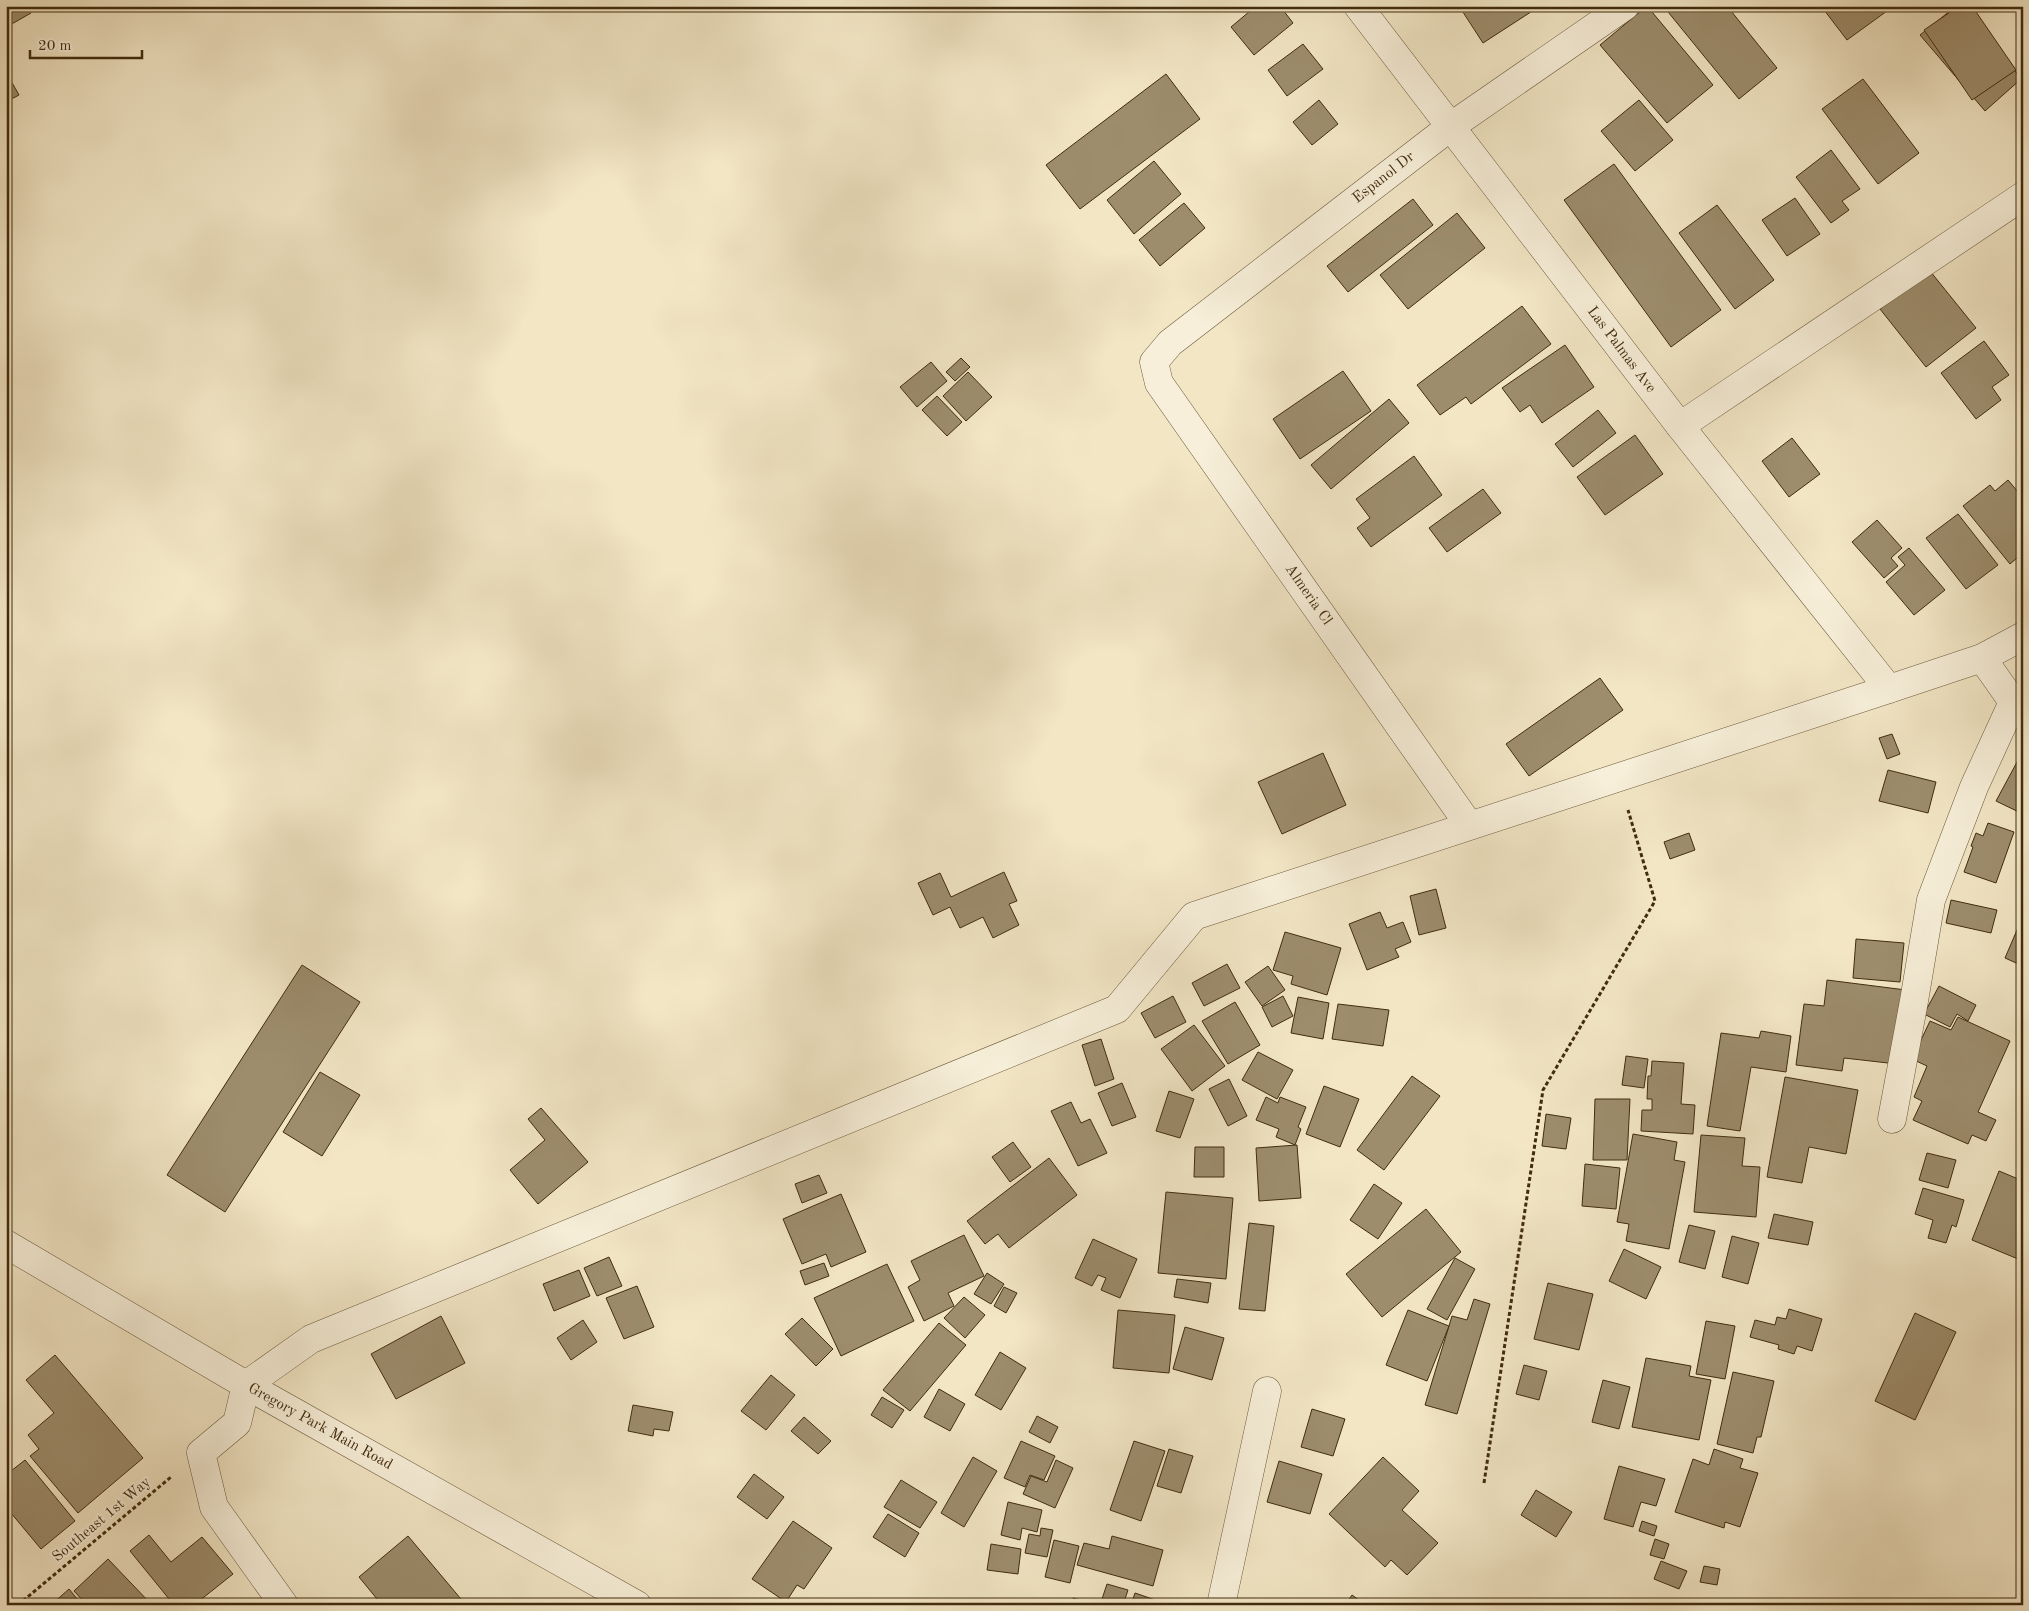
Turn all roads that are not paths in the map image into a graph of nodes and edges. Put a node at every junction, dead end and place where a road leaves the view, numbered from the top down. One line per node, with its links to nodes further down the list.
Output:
1 (1358, 6): 3 (street, Las Palmas Ave)
2 (1625, 6): 3 (street, Espanol Dr)
3 (1450, 127): 5 (street, Espanol Dr); 6 (street, Las Palmas Ave)
4 (2023, 196): 6 (street)
5 (1154, 362): 11 (street, Almeria Cl)
6 (1680, 426): 9 (street, Las Palmas Ave)
7 (2023, 636): 8 (street)
8 (1982, 658): 9 (street); 10 (street)
9 (1889, 689): 11 (street)
10 (2018, 706): 12 (street)
11 (1469, 825): 14 (street)
12 (1892, 1119)
13 (6, 1244): 14 (street, Gregory Park Main Road)
14 (246, 1385): 16 (street); 17 (street, Gregory Park Main Road)
15 (1267, 1391): 18 (street)
16 (284, 1605)
17 (637, 1605)
18 (1221, 1605)

